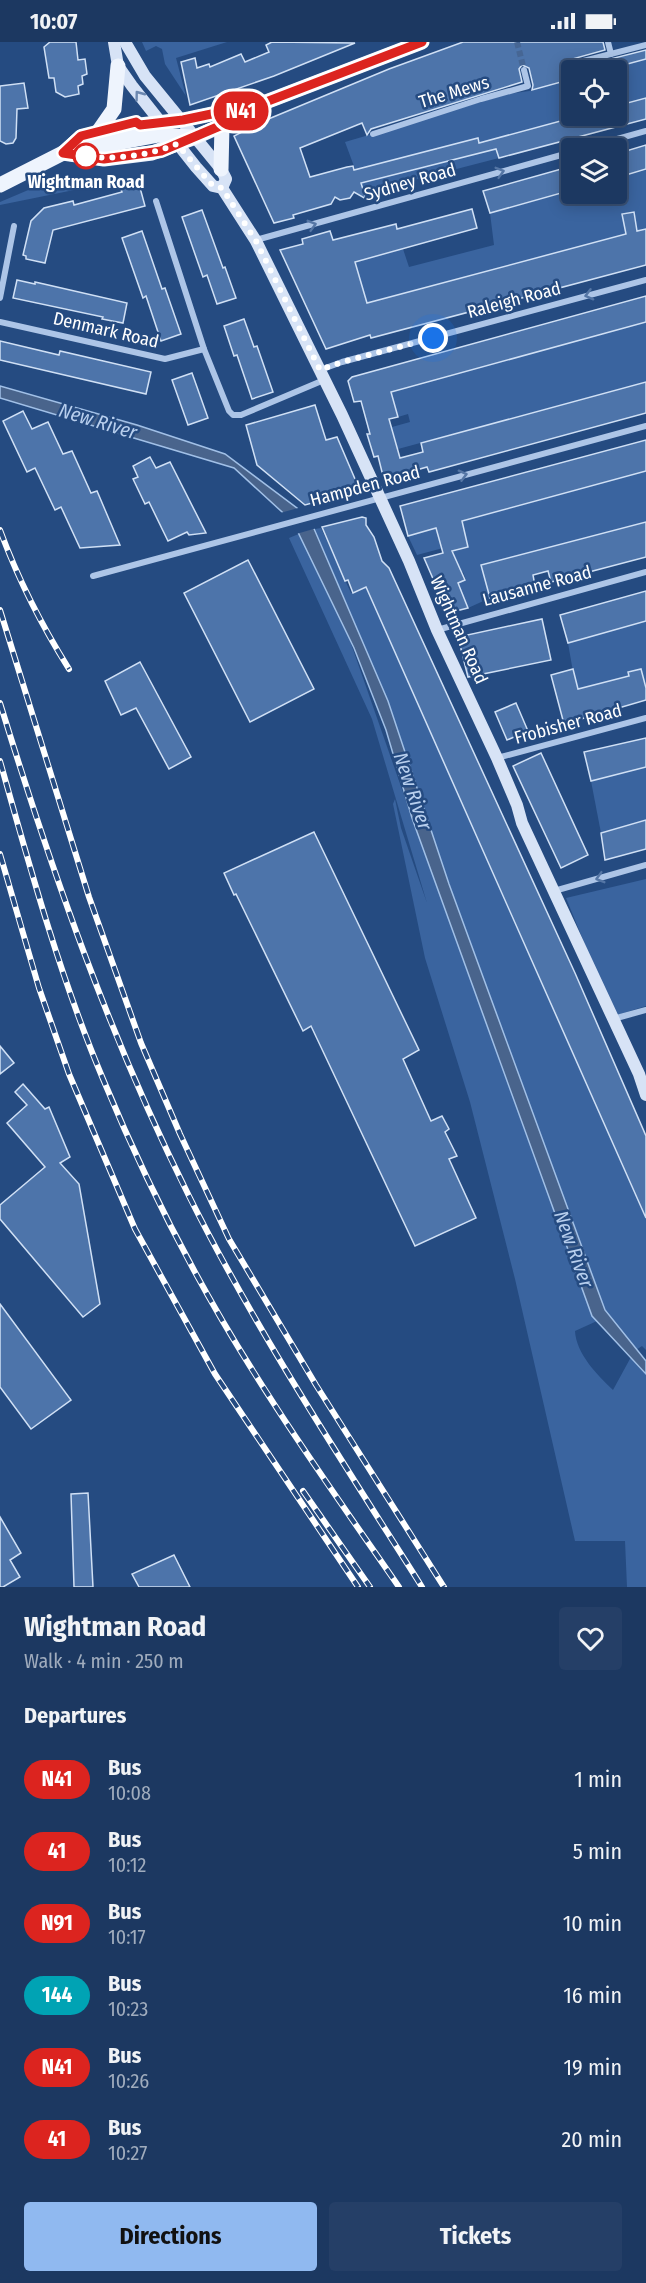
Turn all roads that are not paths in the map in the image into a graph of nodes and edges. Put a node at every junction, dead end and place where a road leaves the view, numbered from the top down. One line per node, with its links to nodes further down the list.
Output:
1 (114, 42): 8 (main road)
2 (125, 42): 10 (main road)
3 (422, 42): 11 (main road)
4 (608, 42): 6 (street)
5 (646, 45): 6 (street)
6 (611, 54): 7 (street)
7 (588, 60)
8 (118, 66): 13 (main road); 14 (main road, Wightman Road, one-way to 8)
9 (524, 70): 15 (street, The Mews)
10 (183, 120): 11 (main road); 14 (main road); 16 (main road)
11 (227, 120): 16 (main road); 21 (main road)
12 (646, 131): 17 (street)
13 (98, 132): 14 (main road); 18 (main road)
14 (169, 134): 16 (main road); 18 (main road); 19 (main road); 23 (main road, Wightman Road)
15 (373, 134)
16 (196, 137): 21 (main road)
17 (621, 138)
18 (77, 141): 19 (main road)
19 (63, 153): 22 (main road)
20 (561, 155): 26 (street, Sydney Road, one-way to 20)
21 (220, 169): 23 (main road, Wightman Road)
22 (0, 185)
23 (222, 188): 26 (main road, Wightman Road)
24 (156, 201): 30 (street)
25 (14, 226): 28 (street)
26 (256, 241): 31 (main road, Wightman Road)
27 (646, 280): 31 (street, Raleigh Road, one-way to 31)
28 (0, 298)
29 (0, 322): 30 (street, Denmark Road)
30 (204, 349): 31 (street)
31 (323, 375): 33 (main road, Wightman Road)
32 (646, 426): 33 (street, Hampden Road, one-way to 32)
33 (380, 498): 35 (street, Hampden Road); 36 (main road, Wightman Road)
34 (646, 572): 36 (street, Lausanne Road)
35 (93, 576)
36 (437, 630): 38 (main road, Wightman Road)
37 (646, 718): 38 (street, Frobisher Road)
38 (497, 758): 40 (main road, Wightman Road)
39 (646, 865): 40 (street, one-way to 40)
40 (553, 891): 42 (main road, Wightman Road)
41 (646, 1010): 42 (street)
42 (613, 1019): 43 (main road, Wightman Road)
43 (646, 1095)

